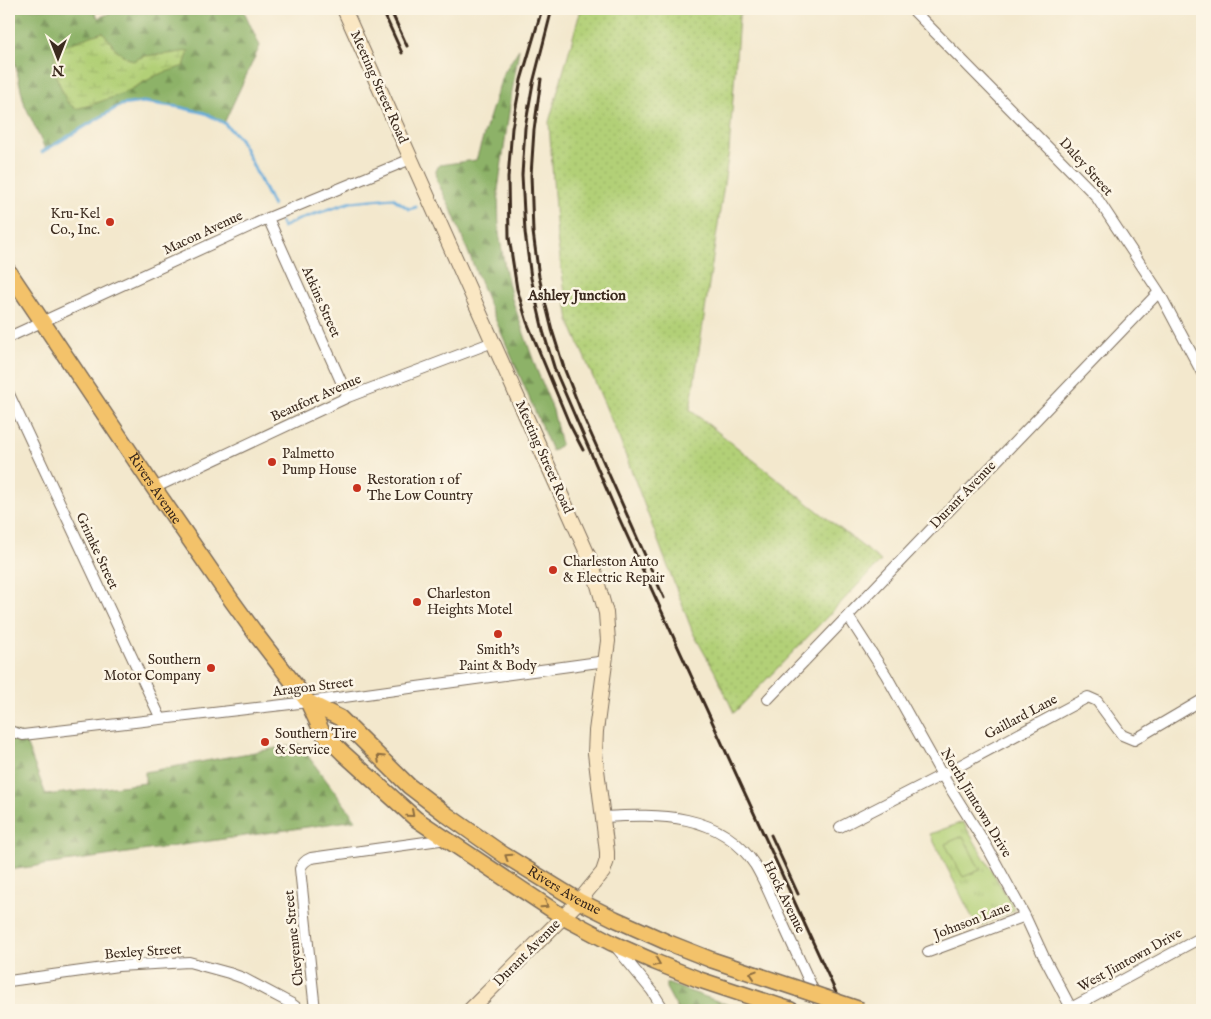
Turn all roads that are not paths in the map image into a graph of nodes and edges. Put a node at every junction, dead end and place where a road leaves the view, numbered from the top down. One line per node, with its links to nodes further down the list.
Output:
1 (344, 9): 3 (street, Meeting Street Road)
2 (912, 9): 6 (street, Daley Street)
3 (411, 159): 4 (street, Macon Avenue); 9 (street, Meeting Street Road)
4 (268, 218): 7 (street, Macon Avenue); 12 (street, Atkins Street)
5 (9, 272): 7 (main road, Rivers Avenue)
6 (1159, 292): 10 (street, Daley Street); 14 (street, Durant Avenue)
7 (42, 322): 8 (street, Macon Avenue); 13 (main road, Rivers Avenue)
8 (9, 337)
9 (492, 342): 12 (street, Beaufort Avenue); 15 (street, Meeting Street Road)
10 (1202, 373)
11 (9, 394): 19 (street, Grimke Street)
12 (348, 397): 13 (street, Beaufort Avenue)
13 (154, 488): 18 (main road, Rivers Avenue)
14 (848, 616): 16 (street, Durant Avenue); 21 (street, North Jimtown Drive)
15 (606, 661): 18 (street, Aragon Street); 22 (street, Meeting Street Road)
16 (768, 699)
17 (1202, 700): 21 (street, Gaillard Lane)
18 (308, 702): 19 (street, Aragon Street); 24 (main road, Rivers Avenue, one-way to 24); 25 (main road, Rivers Avenue, one-way to 18)
19 (161, 719): 20 (street, Aragon Street)
20 (9, 731)
21 (942, 775): 23 (street, Gaillard Lane); 26 (street, North Jimtown Drive)
22 (603, 818): 25 (street, Meeting Street Road); 38 (street, Hock Avenue)
23 (840, 827)
24 (446, 839): 27 (main road, Rivers Avenue, one-way to 27); 34 (street, Cheyenne Street)
25 (579, 901): 27 (street, Meeting Street Road); 39 (main road, Rivers Avenue, one-way to 25, bridge)
26 (1025, 916): 30 (street, Johnson Lane); 32 (street, North Jimtown Drive)
27 (563, 917): 29 (main road, Rivers Avenue); 35 (street, Durant Avenue)
28 (1202, 937): 32 (street, West Jimtown Drive)
29 (612, 943): 36 (street); 37 (main road, Rivers Avenue, one-way to 37)
30 (928, 952)
31 (9, 981): 33 (street, Bexley Street)
32 (1071, 1008)
33 (300, 1010)
34 (315, 1010)
35 (470, 1010)
36 (664, 1010)
37 (791, 1010)
38 (822, 1010)
39 (861, 1010)

